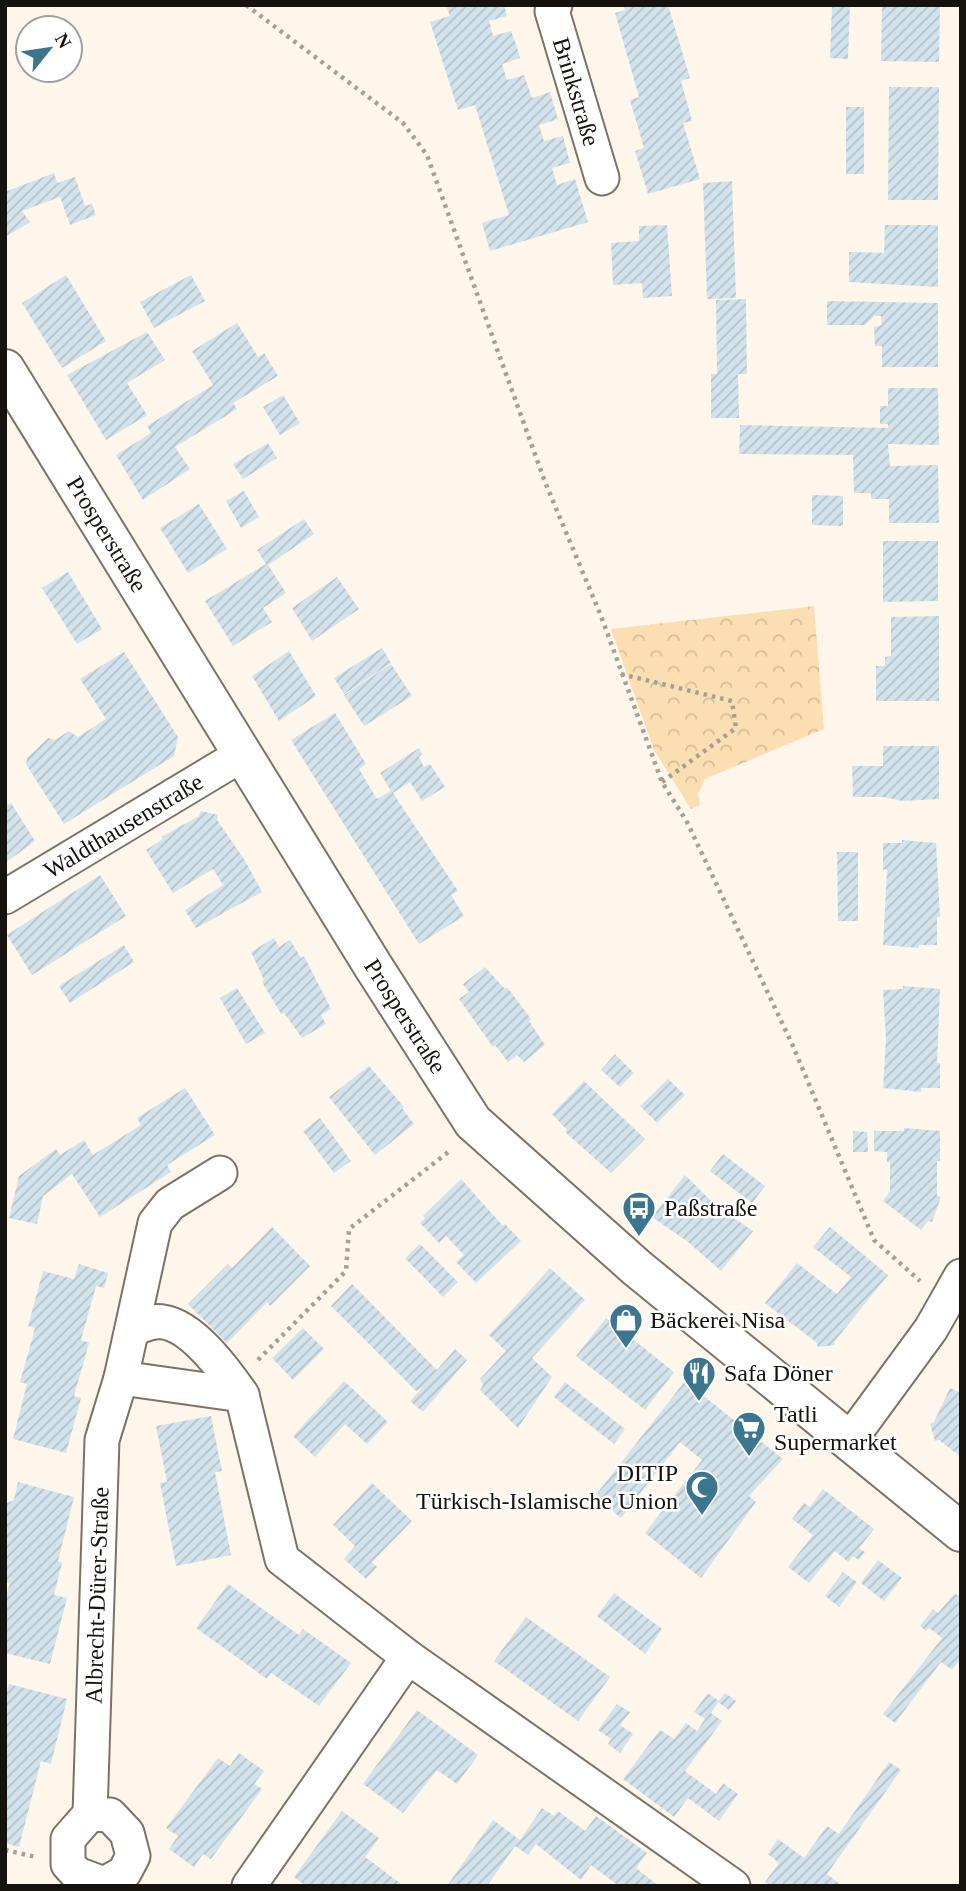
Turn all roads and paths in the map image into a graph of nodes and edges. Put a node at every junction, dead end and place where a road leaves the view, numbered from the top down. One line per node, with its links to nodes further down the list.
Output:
1 (246, 5): 5 (path)
2 (555, 5): 3 (street, Brinkstraße)
3 (602, 178)
4 (5, 369): 6 (main road, Prosperstraße)
5 (620, 674): 7 (path); 7 (path)
6 (243, 754): 8 (street, Waldthausenstraße); 9 (main road, Prosperstraße)
7 (662, 782): 11 (path)
8 (5, 897)
9 (479, 1127): 14 (path); 15 (main road, Prosperstraße)
10 (220, 1173): 12 (street, Albrecht-Dürer-Straße)
11 (950, 1310): 15 (street)
12 (132, 1329): 13 (street, Albrecht-Dürer-Straße); 14 (street)
13 (121, 1378): 14 (street); 18 (street, Albrecht-Dürer-Straße)
14 (242, 1395): 17 (street)
15 (849, 1441): 16 (main road, Prosperstraße)
16 (961, 1532)
17 (408, 1657): 20 (street); 21 (street)
18 (90, 1814): 19 (street); 19 (street)
19 (132, 1880)
20 (249, 1886)
21 (733, 1886)

